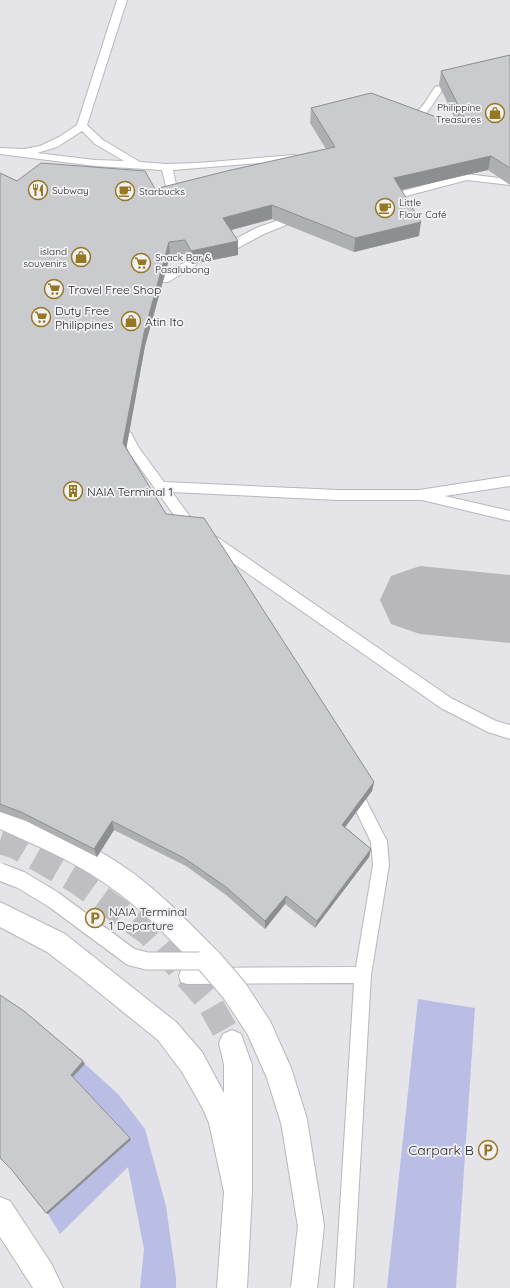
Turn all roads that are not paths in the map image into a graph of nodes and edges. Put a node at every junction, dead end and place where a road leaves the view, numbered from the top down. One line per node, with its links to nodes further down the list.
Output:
1 (122, 0): 4 (lane)
2 (438, 89): 3 (lane)
3 (413, 123)
4 (82, 126): 6 (lane); 8 (lane)
5 (0, 151): 6 (lane)
6 (17, 154): 8 (lane)
7 (306, 156): 9 (lane)
8 (138, 165): 9 (lane)
9 (167, 167): 12 (lane)
10 (506, 182): 11 (lane)
11 (395, 196)
12 (174, 199)
13 (282, 224): 14 (lane)
14 (232, 246)
15 (191, 263): 16 (lane)
16 (164, 279)
17 (127, 436): 19 (lane)
18 (510, 481): 20 (lane)
19 (162, 487): 20 (lane); 22 (lane)
20 (419, 495): 21 (lane)
21 (510, 516)
22 (192, 529)
23 (212, 541): 24 (lane)
24 (510, 732)
25 (361, 805): 30 (lane)
26 (0, 817): 29 (street)
27 (0, 872): 29 (lane, bridge)
28 (0, 914): 32 (street)
29 (198, 968): 30 (lane); 36 (street, bridge)
30 (363, 975): 37 (lane)
31 (232, 1043): 32 (street)
32 (238, 1192): 35 (street)
33 (0, 1211): 34 (street)
34 (48, 1288)
35 (232, 1288)
36 (304, 1288)
37 (344, 1288)

